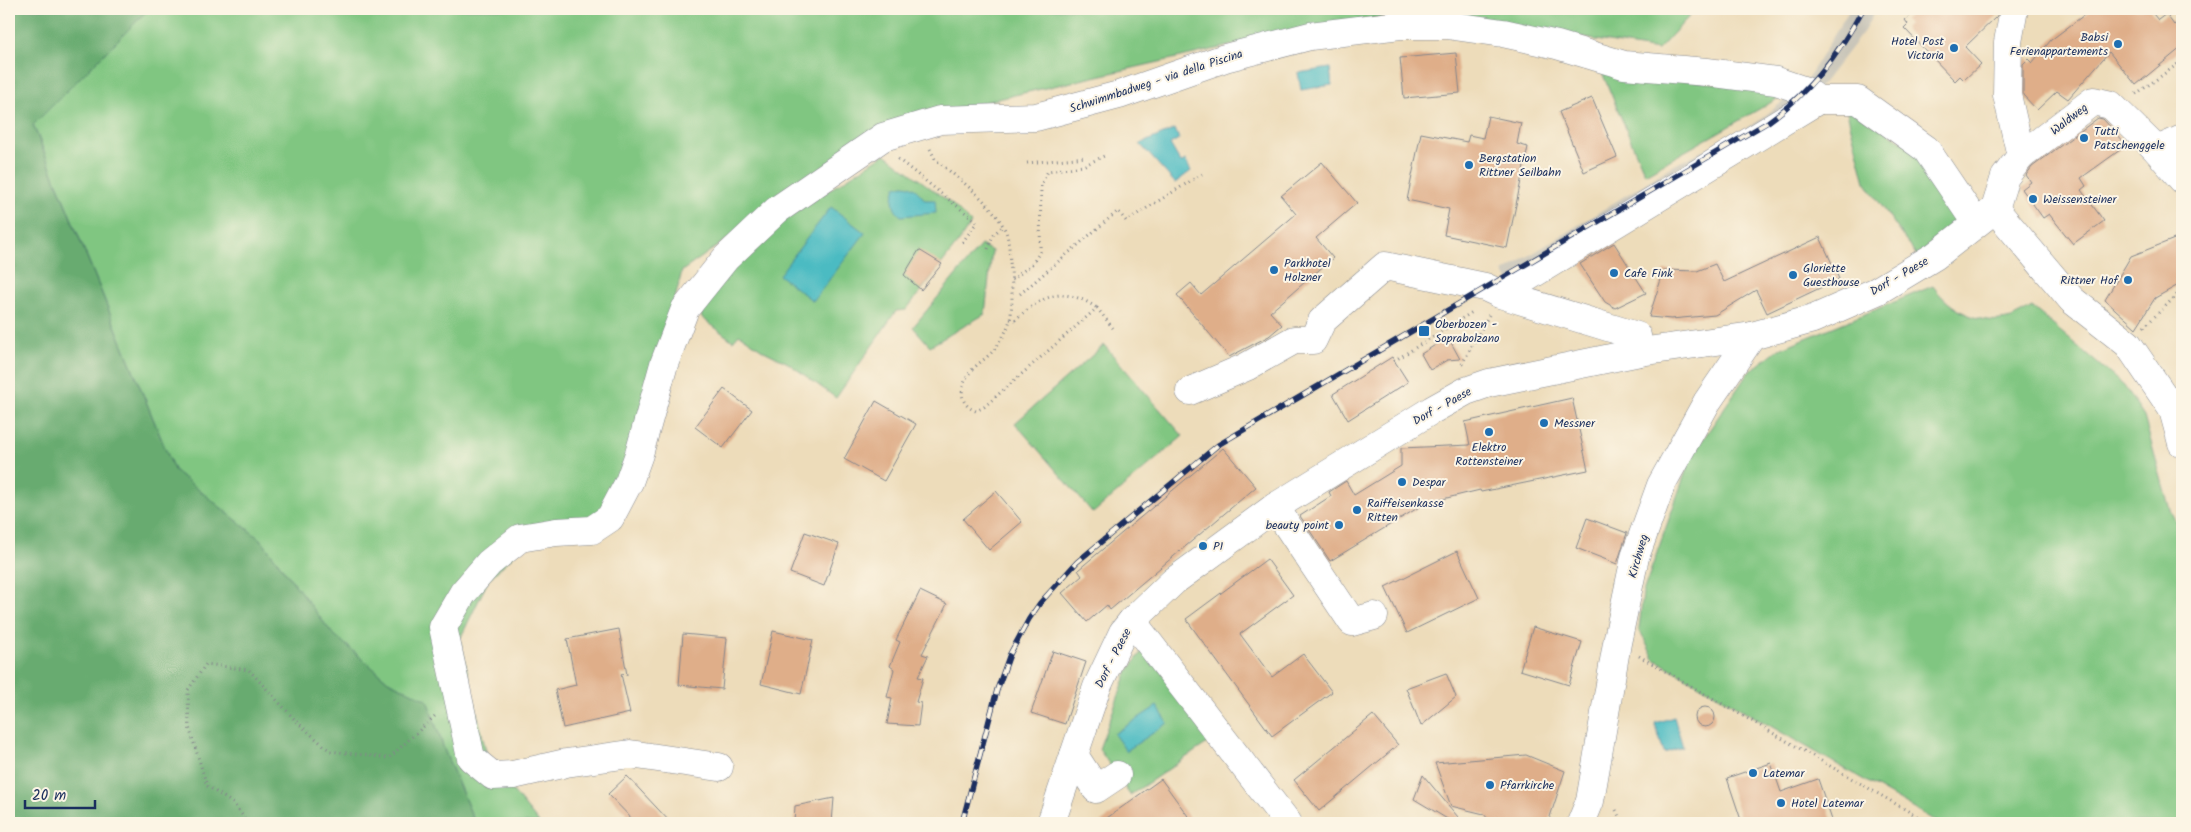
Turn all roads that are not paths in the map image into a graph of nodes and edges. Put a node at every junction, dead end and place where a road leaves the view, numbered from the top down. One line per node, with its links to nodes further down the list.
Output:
1 (2014, 9): 5 (street)
2 (1818, 100): 7 (street, Schwimmbadweg - via della Piscina); 8 (street); 17 (street, Schwimmbadweg - via della Piscina)
3 (2182, 139): 4 (street)
4 (2157, 150): 5 (street, Waldweg); 6 (street)
5 (2022, 156): 7 (street)
6 (2182, 178)
7 (1985, 216): 9 (street, Dorf - Paese); 12 (street)
8 (1500, 294): 10 (street); 11 (street)
9 (1752, 336): 10 (street, Dorf - Paese); 20 (street, Kirchweg)
10 (1640, 352): 13 (street, Dorf - Paese)
11 (1190, 391)
12 (2182, 442)
13 (1275, 507): 14 (street, Dorf - Paese); 15 (street)
14 (1137, 616): 16 (street, Dorf - Paese); 18 (street); 22 (street)
15 (1374, 616)
16 (1074, 755): 19 (street); 21 (street, Dorf - Paese)
17 (719, 767)
18 (1269, 768)
19 (1117, 775)
20 (1586, 812)
21 (1051, 823)
22 (1288, 823)

